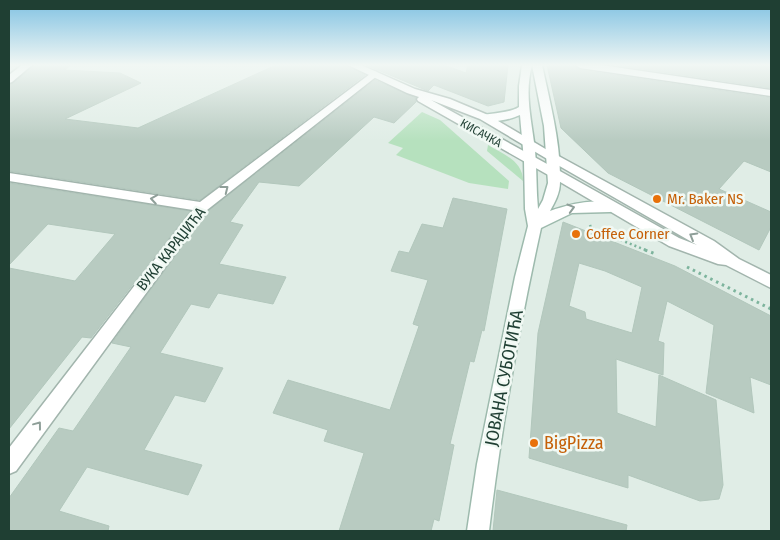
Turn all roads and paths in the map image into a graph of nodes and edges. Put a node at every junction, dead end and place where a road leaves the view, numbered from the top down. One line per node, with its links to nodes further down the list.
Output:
1 (353, 90): 14 (street, ВУКА КАРАЏИЋА, one-way to 1)
2 (524, 90): 7 (street, ЈОВАНА СУБОТИЋА)
3 (542, 90): 10 (street, ЈОВАНА СУБОТИЋА)
4 (752, 90): 6 (street)
5 (411, 91): 8 (street, КИСАЧКА); 11 (street, КИСАЧКА)
6 (771, 93)
7 (525, 108): 8 (street); 9 (street, ЈОВАНА СУБОТИЋА)
8 (484, 116): 9 (street, КИСАЧКА)
9 (529, 142): 10 (street, КИСАЧКА); 11 (street, ЈОВАНА СУБОТИЋА)
10 (553, 157): 12 (street, ЈОВАНА СУБОТИЋА); 19 (street, КИСАЧКА, one-way to 10)
11 (530, 160): 12 (street, КИСАЧКА); 17 (street, ЈОВАНА СУБОТИЋА)
12 (554, 173): 15 (street, КИСАЧКА); 17 (street, ЈОВАНА СУБОТИЋА)
13 (9, 177): 14 (street, one-way to 13)
14 (202, 206): 23 (street, ВУКА КАРАЏИЋА, one-way to 14)
15 (610, 207): 17 (street, one-way to 15); 19 (street, КИСАЧКА)
16 (589, 221): 18 (path)
17 (535, 226): 24 (street, ЈОВАНА СУБОТИЋА)
18 (659, 256)
19 (734, 263): 21 (street)
20 (685, 266): 22 (path)
21 (771, 282)
22 (771, 309)
23 (9, 464)
24 (478, 531)

